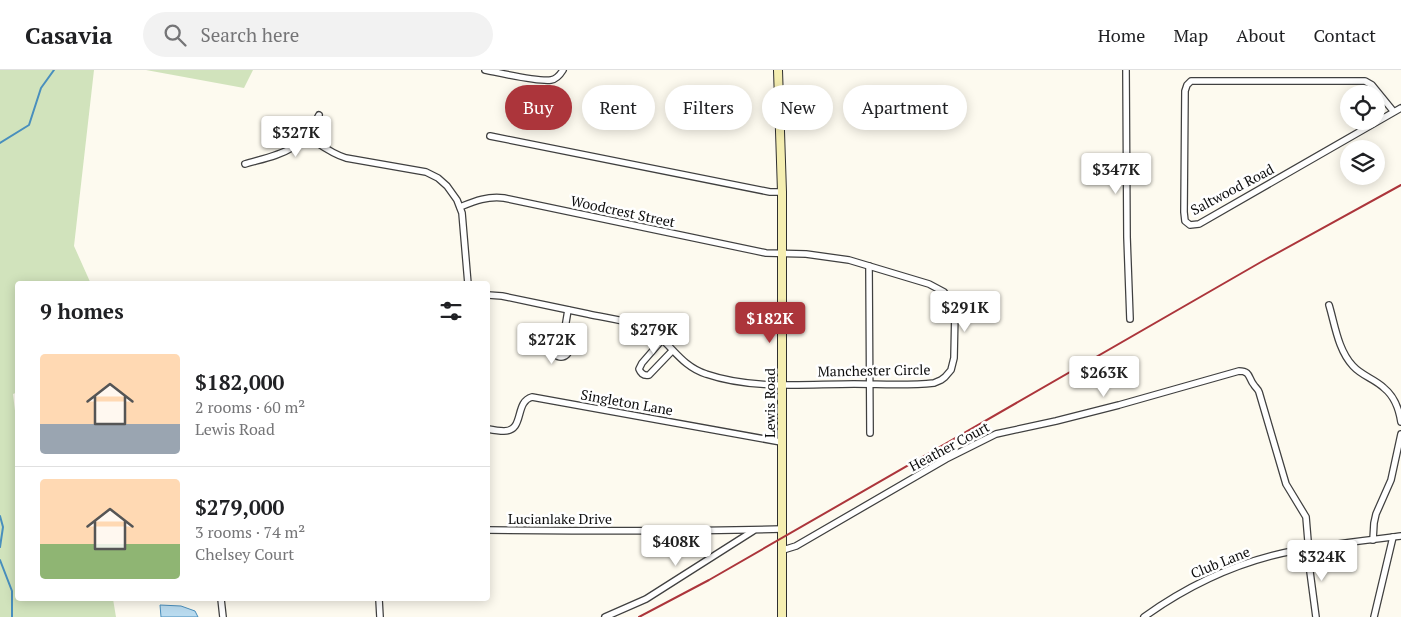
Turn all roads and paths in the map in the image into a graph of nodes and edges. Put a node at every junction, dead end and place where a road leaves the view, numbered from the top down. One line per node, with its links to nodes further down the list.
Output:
1 (485, 70): 2 (street)
2 (563, 70)
3 (778, 70): 11 (street, Lewis Road)
4 (1126, 70): 19 (street)
5 (1401, 108): 6 (street, Saltwood Road)
6 (1394, 112): 6 (street, Saltwood Road)
7 (319, 115): 8 (street)
8 (307, 136): 10 (street); 12 (street)
9 (490, 136): 11 (street)
10 (244, 164)
11 (782, 192): 13 (street, Lewis Road)
12 (460, 207): 13 (street, Woodcrest Street); 15 (street)
13 (782, 254): 14 (street, Manchester Circle); 23 (street, Lewis Road)
14 (869, 266): 24 (street); 24 (street, Manchester Circle)
15 (468, 281)
16 (490, 295): 18 (street, Manchester Circle)
17 (1329, 305): 25 (street)
18 (568, 310): 20 (street); 21 (street, Manchester Circle)
19 (1130, 320)
20 (563, 340)
21 (662, 340): 22 (street, Manchester Circle); 22 (street)
22 (672, 351): 23 (street, Manchester Circle)
23 (782, 384): 24 (street, Manchester Circle); 29 (street, Lewis Road)
24 (870, 384): 27 (street)
25 (1401, 422)
26 (490, 429): 29 (street, Singleton Lane)
27 (870, 433)
28 (1401, 434): 35 (street)
29 (781, 442): 30 (street, Lewis Road)
30 (782, 529): 32 (street, Lucianlake Drive); 37 (street, Lewis Road)
31 (490, 530): 32 (street, Lucianlake Drive)
32 (755, 530): 42 (street)
33 (1401, 536): 34 (street, Club Lane)
34 (1393, 537): 35 (street, Club Lane); 46 (street)
35 (1373, 540): 36 (street, Club Lane)
36 (1307, 549): 37 (street, Heather Court); 44 (street, Club Lane); 45 (street, Heather Court)
37 (782, 550): 43 (street, Lewis Road)
38 (221, 601): 40 (street)
39 (379, 601): 41 (street)
40 (223, 617)
41 (380, 617)
42 (605, 617)
43 (782, 617)
44 (1144, 617)
45 (1316, 617)
46 (1374, 617)

